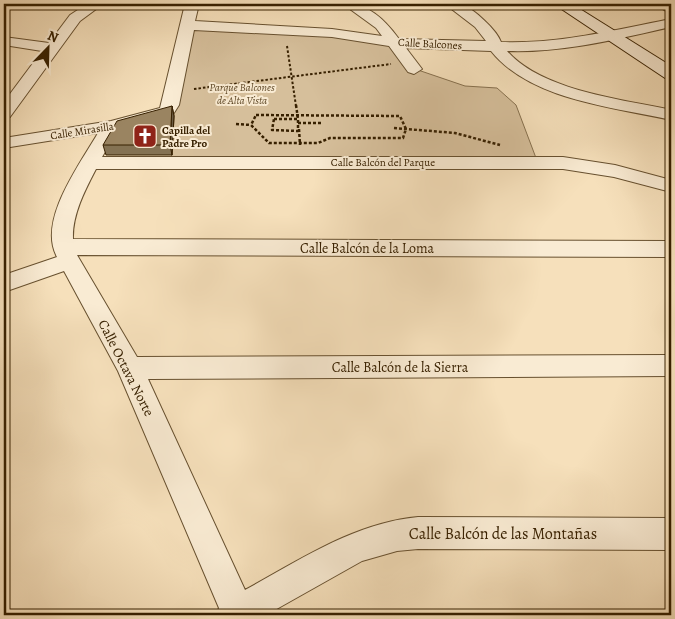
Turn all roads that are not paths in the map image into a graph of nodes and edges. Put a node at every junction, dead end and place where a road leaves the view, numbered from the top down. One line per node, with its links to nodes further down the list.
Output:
1 (96, 4): 14 (street)
2 (192, 4): 9 (street, Calle Mirasilla)
3 (350, 4): 12 (street)
4 (452, 4): 13 (street)
5 (562, 4): 10 (street)
6 (661, 4): 7 (street)
7 (671, 10)
8 (671, 23): 10 (street, Calle Balcones)
9 (188, 25): 12 (street, Calle Balcones); 19 (street, Calle Mirasilla)
10 (613, 36): 13 (street, Calle Balcones); 16 (street)
11 (4, 41): 14 (street)
12 (396, 42): 13 (street, Calle Balcones); 15 (street)
13 (495, 46): 18 (street)
14 (52, 48): 17 (street)
15 (414, 69)
16 (671, 74)
17 (4, 113)
18 (671, 115)
19 (111, 126): 20 (street, Calle Mirasilla); 21 (street)
20 (4, 143)
21 (92, 163): 22 (street, Calle Balcón del Parque); 24 (street)
22 (671, 186)
23 (671, 248): 24 (street, Calle Balcón de la Loma)
24 (66, 254): 25 (street, Calle Balcón de la Loma); 27 (street, Calle Octava Norte)
25 (4, 284)
26 (671, 365): 27 (street, Calle Balcón de la Sierra)
27 (130, 368): 29 (street, Calle Octava Norte)
28 (671, 534): 29 (street, Calle Balcón de las Montañas)
29 (236, 614)

